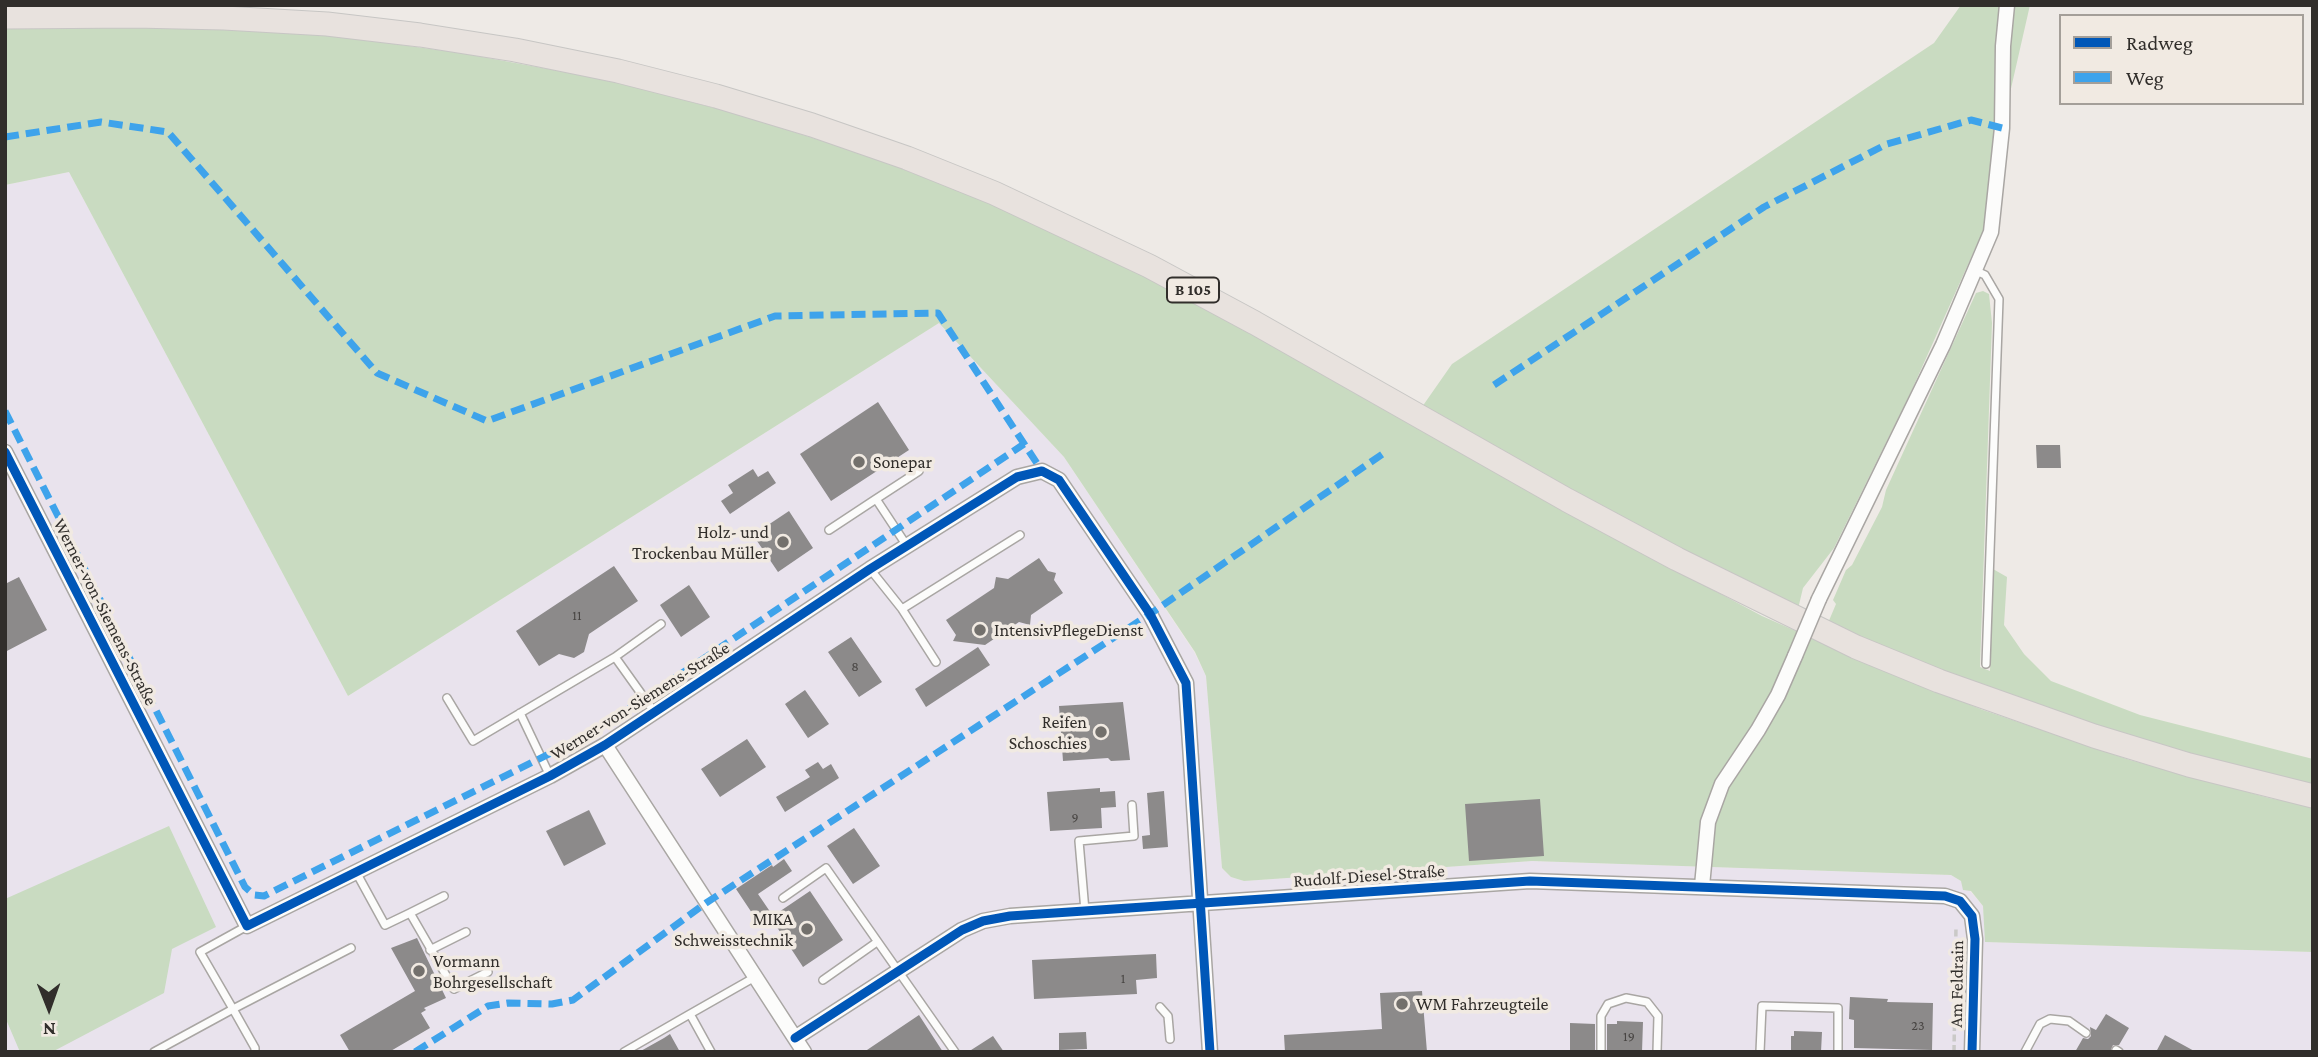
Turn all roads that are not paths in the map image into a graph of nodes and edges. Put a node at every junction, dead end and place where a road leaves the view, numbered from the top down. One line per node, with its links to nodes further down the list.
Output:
1 (2007, 5): 3 (street)
2 (5, 17): 21 (highway, B 105)
3 (1975, 270): 15 (lane); 24 (street, bridge)
4 (5, 452): 31 (street, Werner-von-Siemens-Straße)
5 (919, 471): 6 (lane)
6 (876, 499): 7 (lane); 9 (lane)
7 (830, 530)
8 (1020, 535): 11 (lane)
9 (906, 546): 10 (street, Werner-von-Siemens-Straße); 27 (street, Werner-von-Siemens-Straße)
10 (870, 569): 11 (lane); 18 (street, Werner-von-Siemens-Straße)
11 (902, 609): 14 (lane)
12 (661, 624): 13 (lane)
13 (615, 657): 17 (lane); 18 (lane)
14 (936, 662)
15 (1986, 664)
16 (447, 698): 17 (lane)
17 (520, 713): 20 (lane)
18 (655, 713): 19 (street, Werner-von-Siemens-Straße)
19 (605, 745): 20 (street, Werner-von-Siemens-Straße); 38 (street, Werner-von-Siemens-Straße)
20 (550, 776): 23 (street, Werner-von-Siemens-Straße)
21 (2313, 796)
22 (1132, 805): 28 (lane)
23 (356, 872): 29 (lane); 31 (street, Werner-von-Siemens-Straße)
24 (1702, 886): 27 (street, Rudolf-Diesel-Straße); 30 (street, Rudolf-Diesel-Straße)
25 (444, 895): 29 (lane)
26 (783, 898): 33 (lane)
27 (1199, 903): 28 (street, Rudolf-Diesel-Straße); 52 (street, Werner-von-Siemens-Straße)
28 (1085, 911): 36 (street, Rudolf-Diesel-Straße)
29 (410, 913): 35 (lane)
30 (1972, 916): 57 (street, Am Feldrain)
31 (247, 926): 41 (lane)
32 (466, 932): 35 (lane)
33 (877, 942): 36 (lane); 39 (lane)
34 (351, 948): 41 (lane)
35 (430, 950): 37 (lane)
36 (897, 970): 44 (street, Rudolf-Diesel-Straße); 51 (lane)
37 (488, 972)
38 (755, 978): 42 (lane); 44 (street, Werner-von-Siemens-Straße)
39 (823, 980)
40 (1160, 1007): 45 (lane)
41 (233, 1009): 46 (lane); 47 (lane)
42 (690, 1014): 48 (lane); 49 (lane)
43 (2086, 1033): 58 (lane)
44 (795, 1038): 50 (street, Werner-von-Siemens-Straße)
45 (1170, 1039)
46 (153, 1052)
47 (255, 1052)
48 (624, 1052)
49 (711, 1052)
50 (804, 1052)
51 (955, 1052)
52 (1210, 1052)
53 (1601, 1052): 54 (lane)
54 (1657, 1052)
55 (1760, 1052): 56 (lane)
56 (1838, 1052)
57 (1972, 1052)
58 (2025, 1052)

